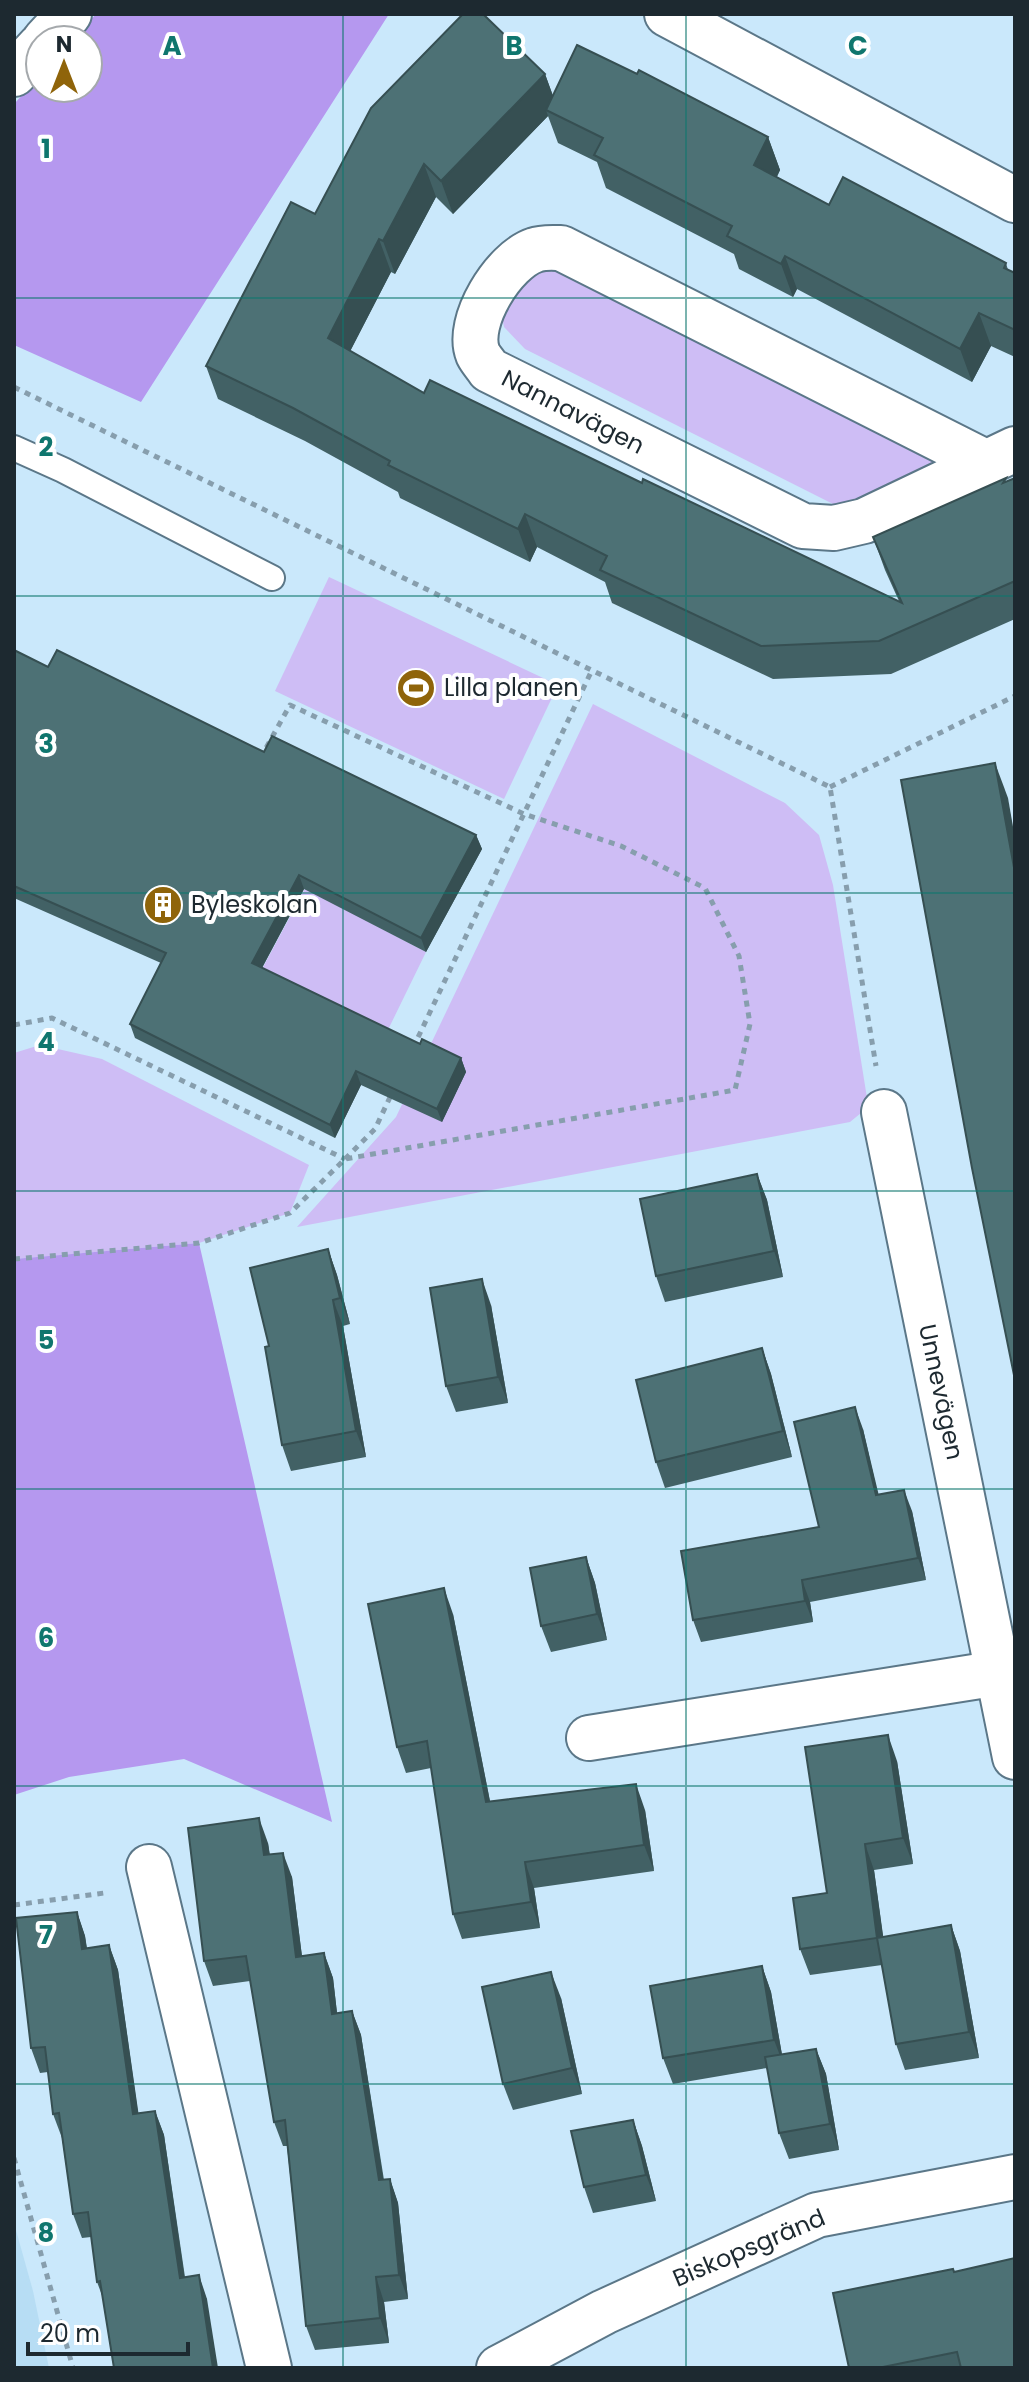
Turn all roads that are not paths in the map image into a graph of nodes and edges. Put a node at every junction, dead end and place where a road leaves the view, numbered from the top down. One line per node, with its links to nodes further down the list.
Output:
1 (667, 14): 2 (street)
2 (1015, 200)
3 (14, 448): 5 (lane)
4 (1000, 456): 4 (street, Nannavägen)
5 (272, 578)
6 (884, 1112): 7 (street, Unnevägen)
7 (999, 1673): 8 (street); 9 (street, Unnevägen)
8 (589, 1738)
9 (1015, 1757)
10 (151, 1876): 12 (street)
11 (1015, 2177): 13 (street, Biskopsgränd)
12 (269, 2368)
13 (499, 2368)

